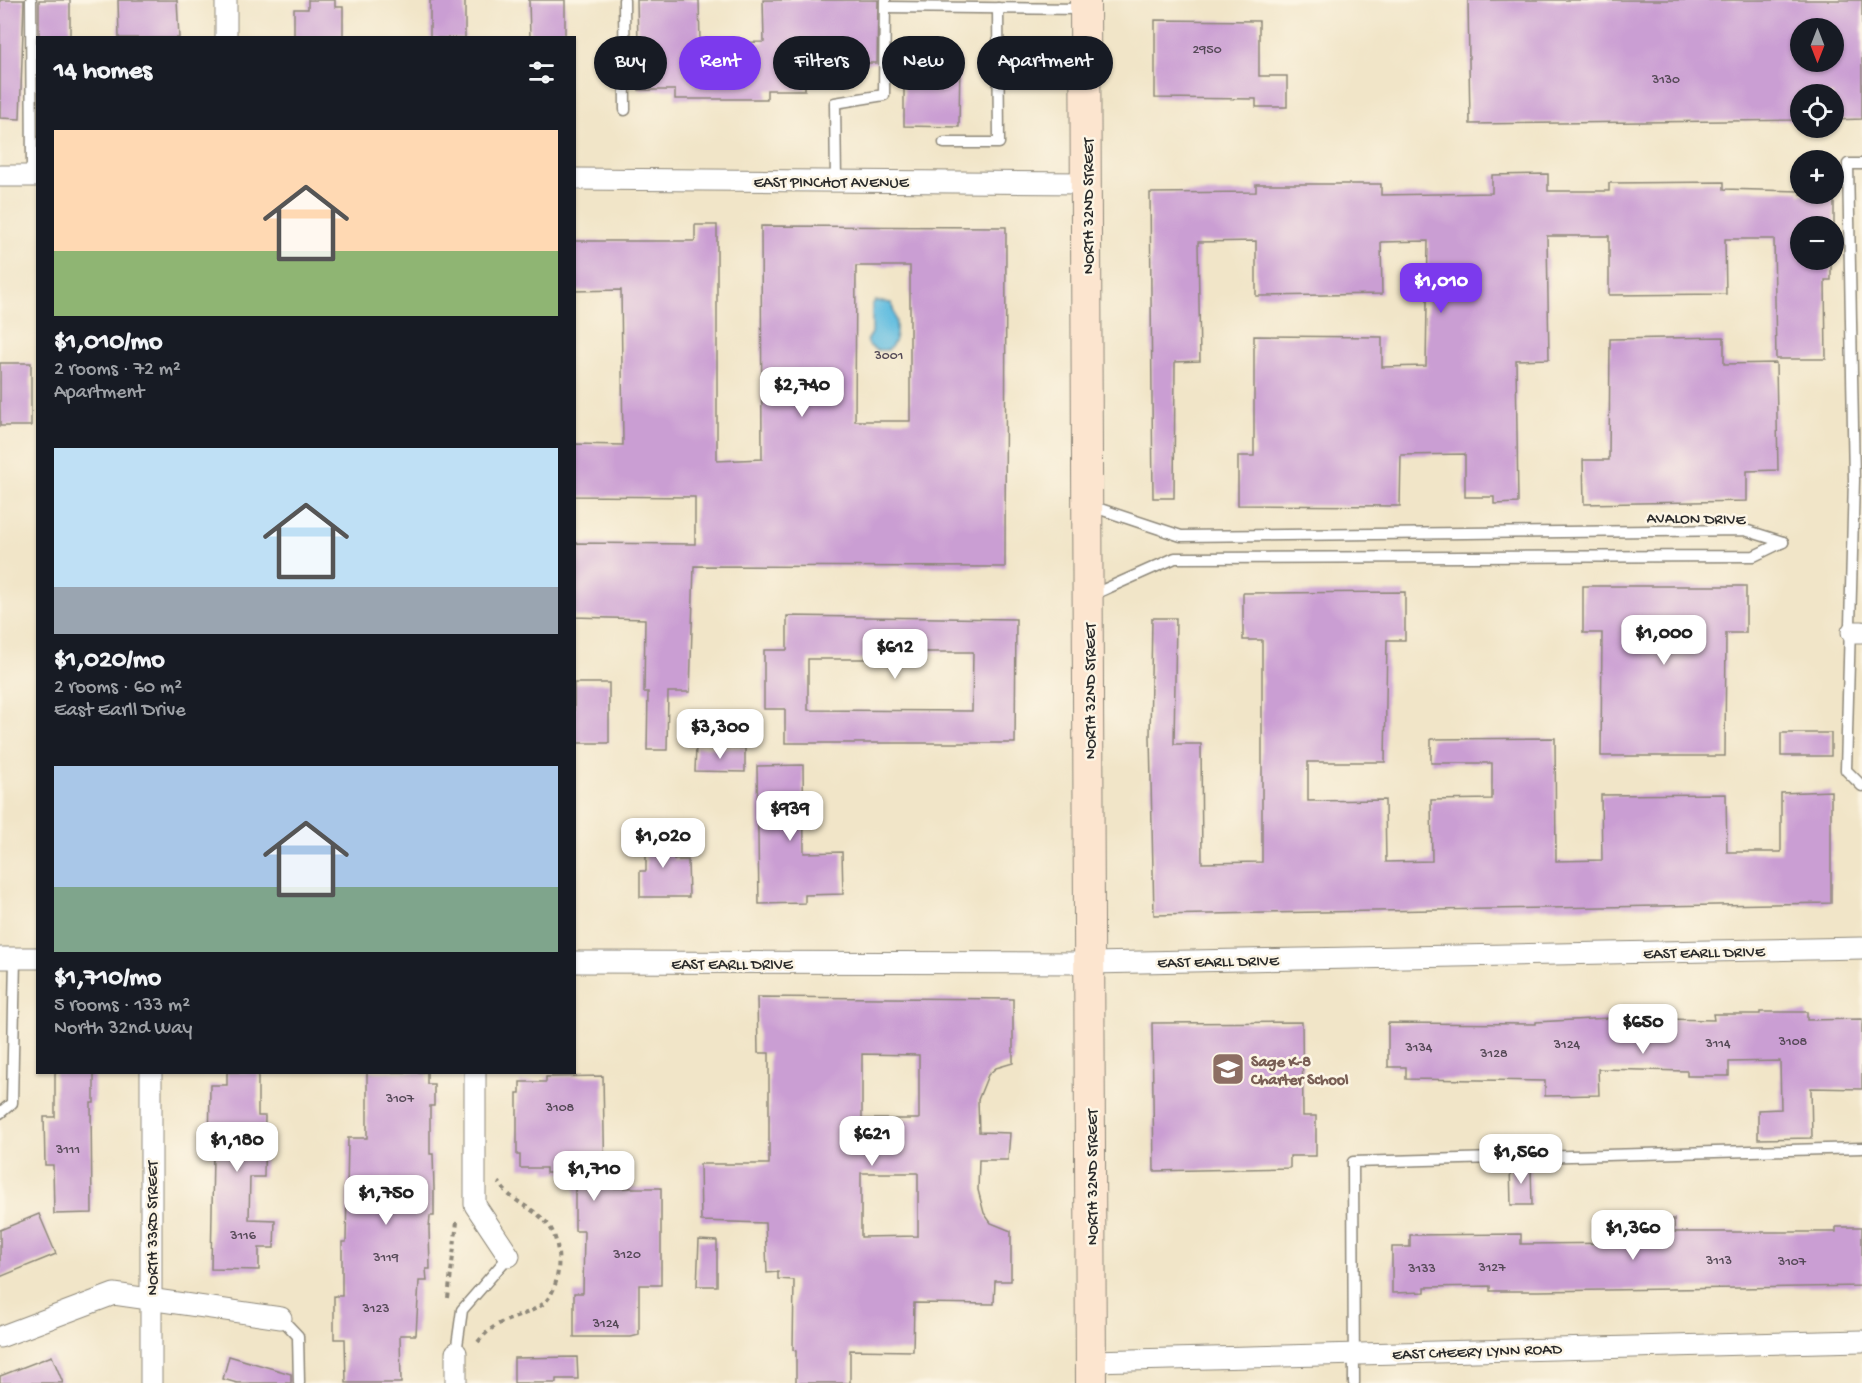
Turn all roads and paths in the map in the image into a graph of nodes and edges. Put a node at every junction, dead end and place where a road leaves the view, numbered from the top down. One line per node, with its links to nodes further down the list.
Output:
1 (31, 0): 12 (lane)
2 (226, 0): 7 (street)
3 (624, 0): 8 (lane)
4 (885, 3): 6 (lane); 14 (lane)
5 (1085, 4): 6 (lane); 15 (main road, NORTH 32ND STREET)
6 (999, 8): 9 (lane)
7 (226, 36)
8 (625, 110)
9 (944, 143)
10 (1862, 164): 16 (lane)
11 (0, 176): 12 (street)
12 (35, 176)
13 (576, 179): 14 (street, EAST PINCHOT AVENUE)
14 (836, 181): 15 (street, EAST PINCHOT AVENUE)
15 (1087, 183): 17 (main road, NORTH 32ND STREET)
16 (1858, 480): 19 (lane)
17 (1088, 505): 18 (main road, NORTH 32ND STREET); 18 (lane, AVALON DRIVE)
18 (1089, 596): 25 (main road, NORTH 32ND STREET)
19 (1857, 632): 20 (lane)
20 (1862, 786)
21 (1862, 948): 25 (street, EAST EARLL DRIVE)
22 (8, 958): 23 (street); 28 (lane)
23 (36, 958)
24 (576, 962): 25 (street, EAST EARLL DRIVE)
25 (1091, 963): 37 (main road, NORTH 32ND STREET)
26 (151, 1074): 31 (street, NORTH 33RD STREET)
27 (475, 1074): 30 (street)
28 (0, 1113)
29 (1862, 1148): 36 (lane)
30 (509, 1256): 35 (lane)
31 (152, 1298): 32 (street); 33 (street); 38 (street, NORTH 33RD STREET)
32 (281, 1318): 39 (lane)
33 (0, 1337)
34 (1862, 1341): 36 (street, EAST CHEERY LYNN ROAD)
35 (456, 1353): 40 (street)
36 (1353, 1354): 37 (street, EAST CHEERY LYNN ROAD); 41 (lane)
37 (1091, 1372)
38 (152, 1383)
39 (299, 1383)
40 (456, 1383)
41 (1354, 1383)

